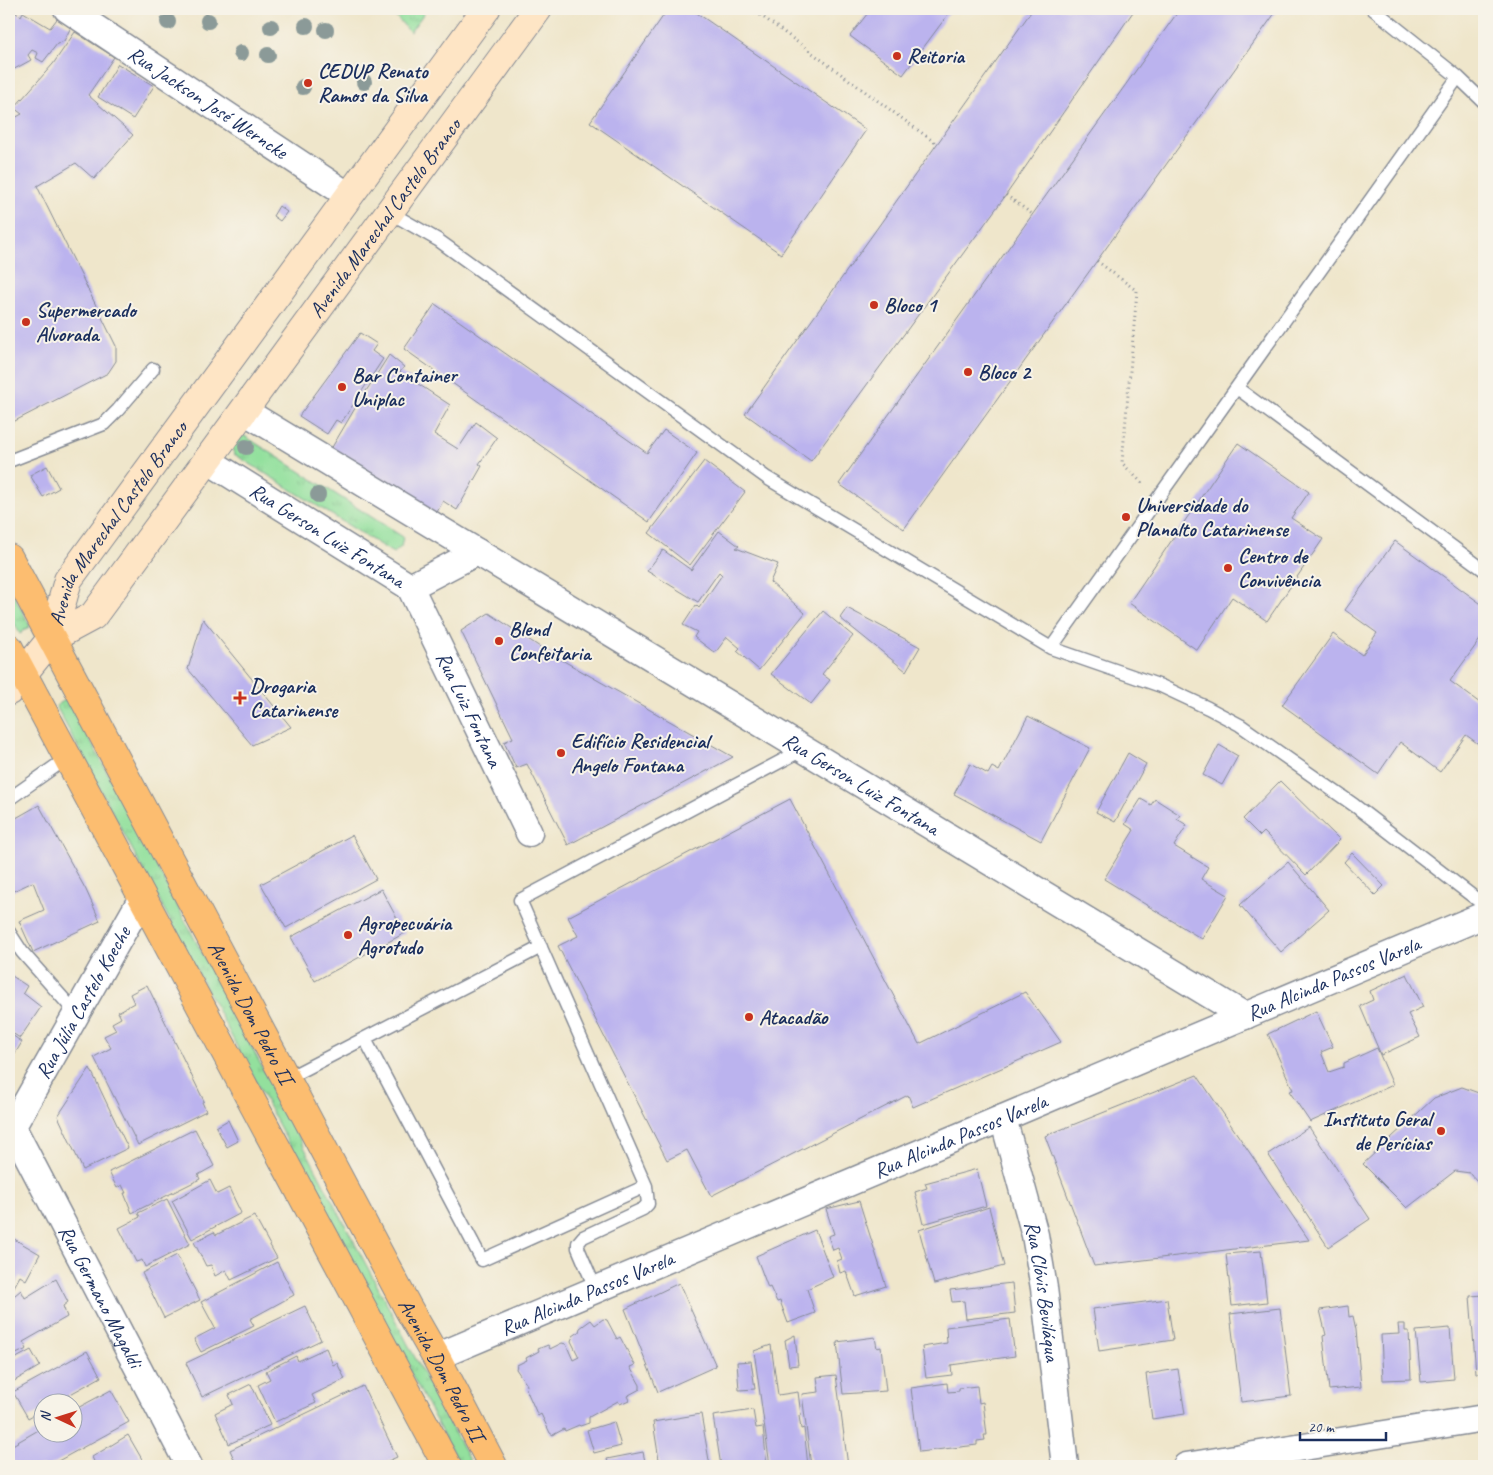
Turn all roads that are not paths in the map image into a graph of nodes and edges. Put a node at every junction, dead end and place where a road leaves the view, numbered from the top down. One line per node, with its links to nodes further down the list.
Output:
1 (67, 9): 7 (street, Rua Jackson José Werncke)
2 (486, 9): 7 (main road, Avenida Marechal Castelo Branco)
3 (538, 9): 8 (main road, Avenida Marechal Castelo Branco)
4 (1373, 9): 5 (lane)
5 (1458, 77): 6 (lane); 10 (lane)
6 (1484, 102)
7 (349, 196): 11 (main road, Avenida Marechal Castelo Branco)
8 (389, 212): 12 (main road, Avenida Marechal Castelo Branco); 21 (lane)
9 (153, 368): 14 (lane)
10 (1237, 388): 17 (lane); 21 (lane)
11 (196, 405): 12 (main road); 13 (main road); 19 (main road, Avenida Marechal Castelo Branco)
12 (244, 411): 13 (main road, Avenida Marechal Castelo Branco); 15 (street, Rua Gerson Luiz Fontana)
13 (207, 460): 18 (street, Rua Gerson Luiz Fontana); 19 (main road, Avenida Marechal Castelo Branco)
14 (9, 461)
15 (477, 552): 18 (street, Rua Gerson Luiz Fontana); 23 (street, Rua Gerson Luiz Fontana)
16 (9, 558): 19 (main road, Avenida Dom Pedro II)
17 (1484, 570)
18 (410, 587): 26 (street, Rua Luiz Fontana)
19 (52, 638): 22 (main road); 35 (main road, Avenida Dom Pedro II)
20 (9, 648): 22 (main road, Avenida Dom Pedro II)
21 (1051, 648): 28 (lane)
22 (16, 683): 24 (main road, Avenida Dom Pedro II)
23 (804, 750): 31 (lane); 33 (street, Rua Gerson Luiz Fontana)
24 (67, 758): 25 (lane); 27 (main road, Avenida Dom Pedro II)
25 (9, 799)
26 (529, 833)
27 (142, 898): 32 (street, Rua Júlia Castelo Koeche); 43 (main road, Avenida Dom Pedro II)
28 (1484, 905)
29 (1484, 915): 33 (street, Rua Alcinda Passos Varela)
30 (9, 932): 32 (lane)
31 (541, 947): 34 (lane); 38 (lane)
32 (76, 1013): 37 (street, Rua Júlia Castelo Koeche)
33 (1245, 1016): 36 (street, Rua Alcinda Passos Varela)
34 (365, 1039): 35 (lane); 38 (lane)
35 (286, 1079): 40 (main road, Avenida Dom Pedro II)
36 (1003, 1118): 39 (street, Rua Alcinda Passos Varela); 45 (street, Rua Clóvis Beviláqua)
37 (11, 1130): 42 (street, Rua Germano Magaldi)
38 (646, 1186): 39 (lane)
39 (596, 1290): 40 (street, Rua Alcinda Passos Varela)
40 (436, 1357): 44 (main road, Avenida Dom Pedro II)
41 (1484, 1418): 46 (street)
42 (189, 1466)
43 (447, 1466)
44 (493, 1466)
45 (1065, 1466)
46 (1186, 1466)

